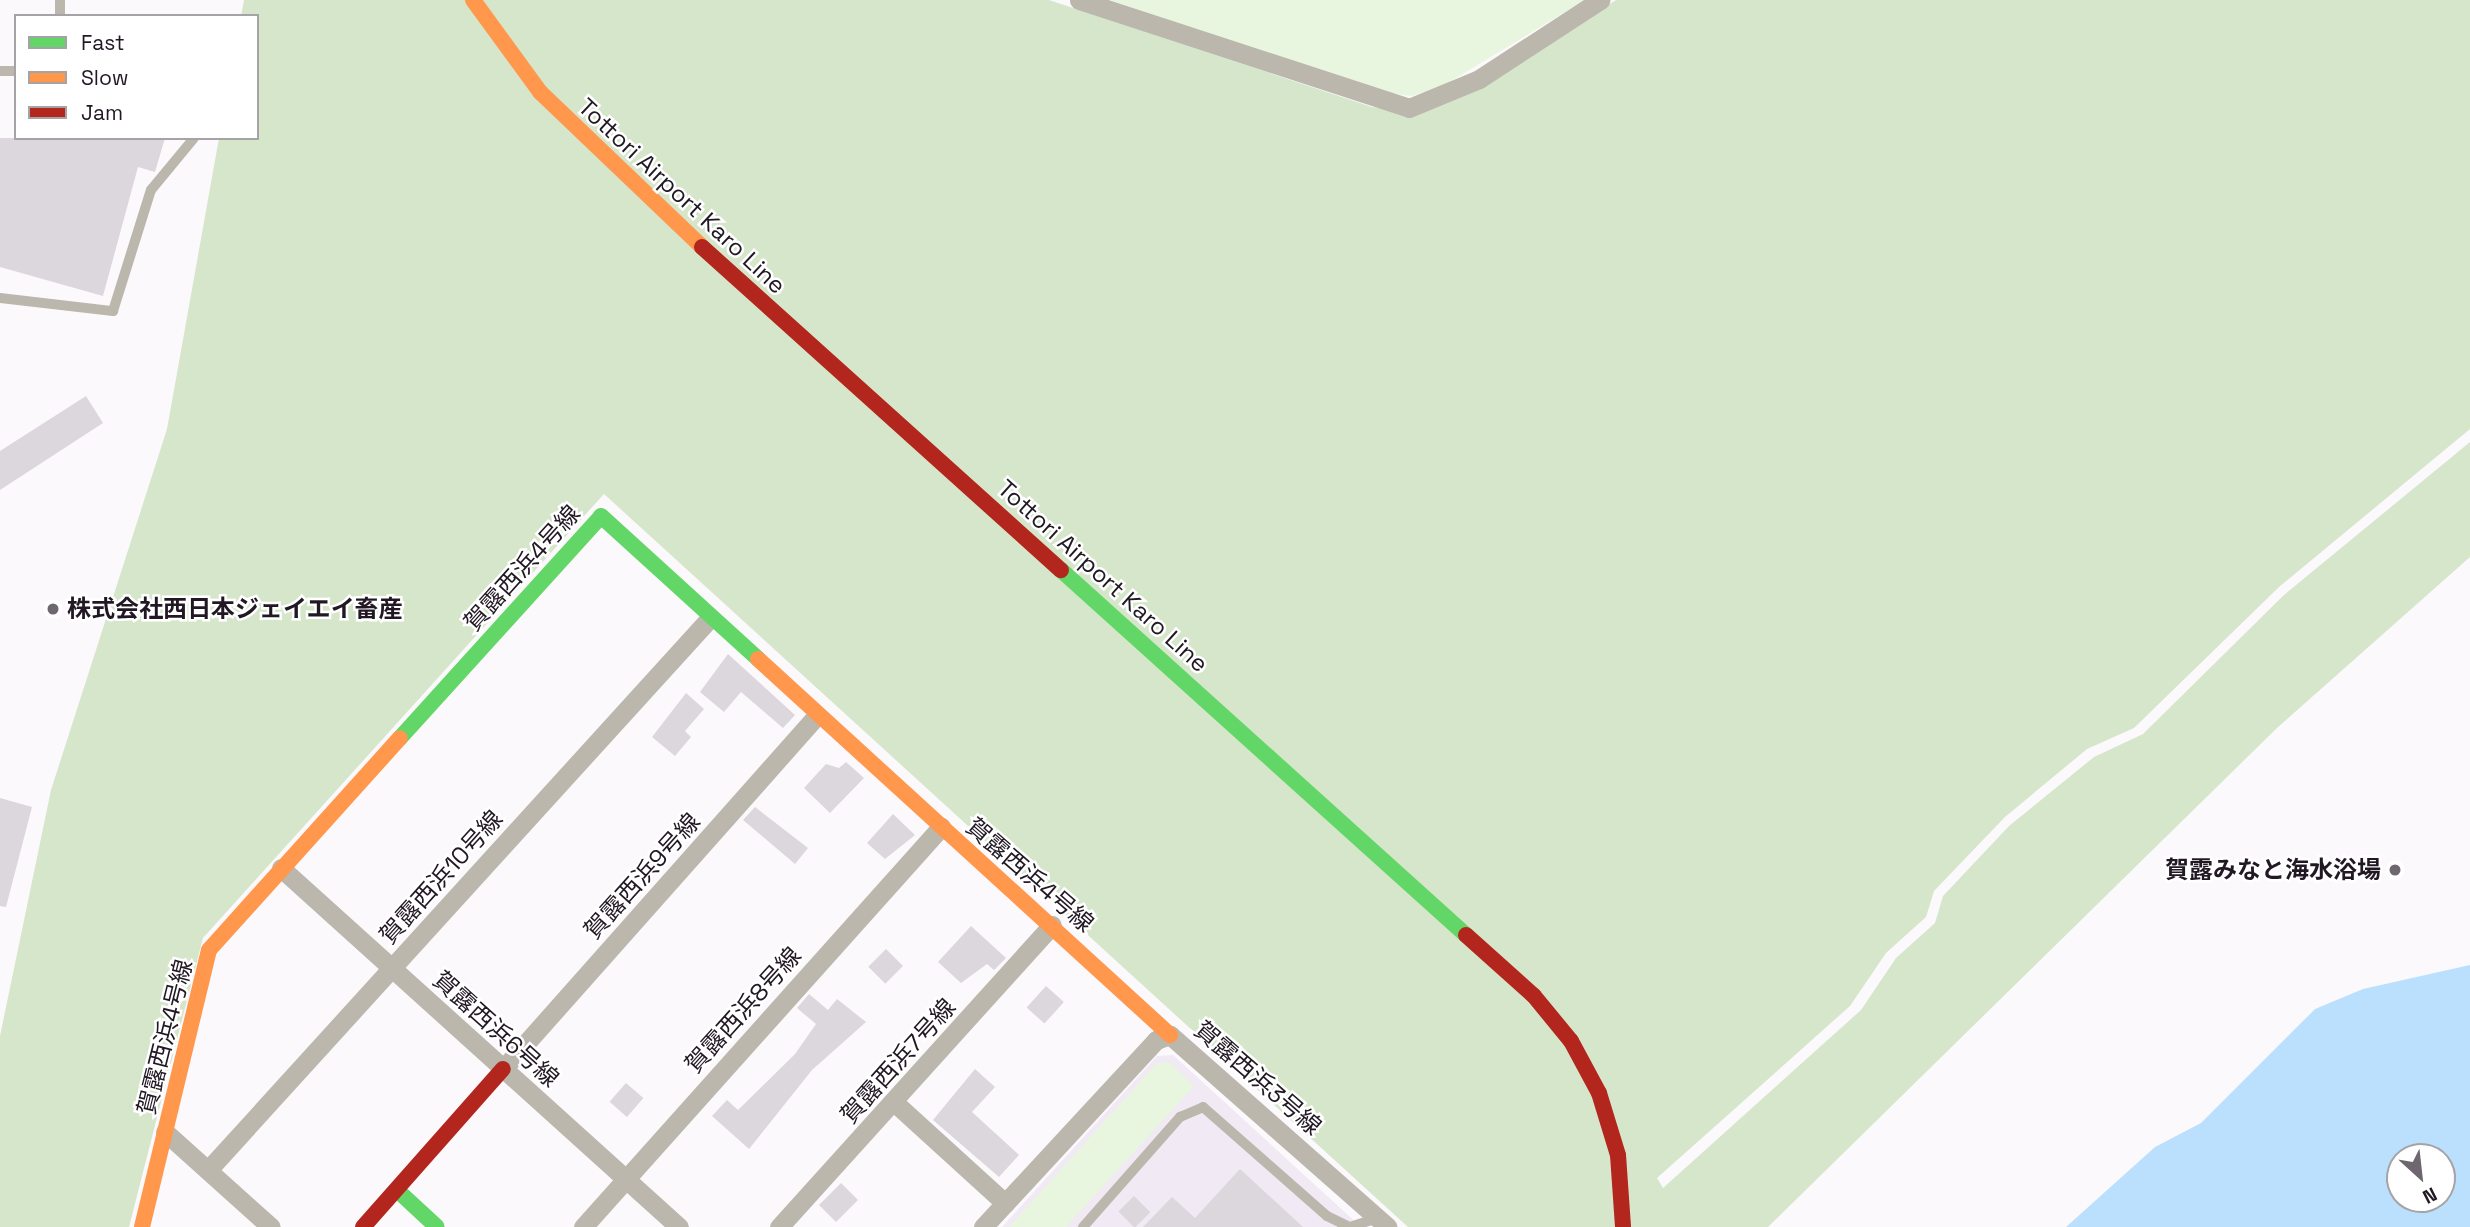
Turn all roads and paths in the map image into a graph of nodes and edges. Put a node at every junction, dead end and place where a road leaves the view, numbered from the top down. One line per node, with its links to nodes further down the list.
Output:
1 (473, 0): 30 (street, Tottori Airport Karo Line)
2 (1079, 0): 3 (street)
3 (1600, 0)
4 (192, 140): 5 (lane)
5 (0, 298)
6 (710, 618): 7 (street, 賀露西浜4号線); 9 (street, 賀露西浜4号線); 11 (street, 賀露西浜10号線)
7 (816, 716): 8 (street, 賀露西浜4号線); 13 (street, 賀露西浜9号線)
8 (941, 827): 10 (street, 賀露西浜4号線); 17 (street, 賀露西浜8号線)
9 (281, 867): 11 (street, 賀露西浜6号線); 15 (street, 賀露西浜4号線)
10 (1052, 925): 12 (street, 賀露西浜4号線); 14 (street, 賀露西浜7号線)
11 (391, 967): 13 (street, 賀露西浜6号線); 16 (street, 賀露西浜10号線)
12 (1170, 1035): 19 (street, 賀露西浜3号線); 20 (street, 賀露西浜3号線)
13 (503, 1069): 17 (street, 賀露西浜6号線); 18 (street)
14 (895, 1102): 19 (street); 27 (street, 賀露西浜7号線)
15 (165, 1132): 16 (street); 21 (street, 賀露西浜4号線)
16 (208, 1170): 22 (street)
17 (625, 1179): 25 (street, 賀露西浜8号線); 26 (street, 賀露西浜6号線)
18 (397, 1190): 23 (street); 24 (street)
19 (1005, 1203): 28 (street, 賀露西浜3号線)
20 (1383, 1222): 29 (lane)
21 (142, 1227)
22 (271, 1227)
23 (363, 1227)
24 (437, 1227)
25 (583, 1227)
26 (678, 1227)
27 (779, 1227)
28 (983, 1227)
29 (1083, 1227)
30 (1623, 1227)

